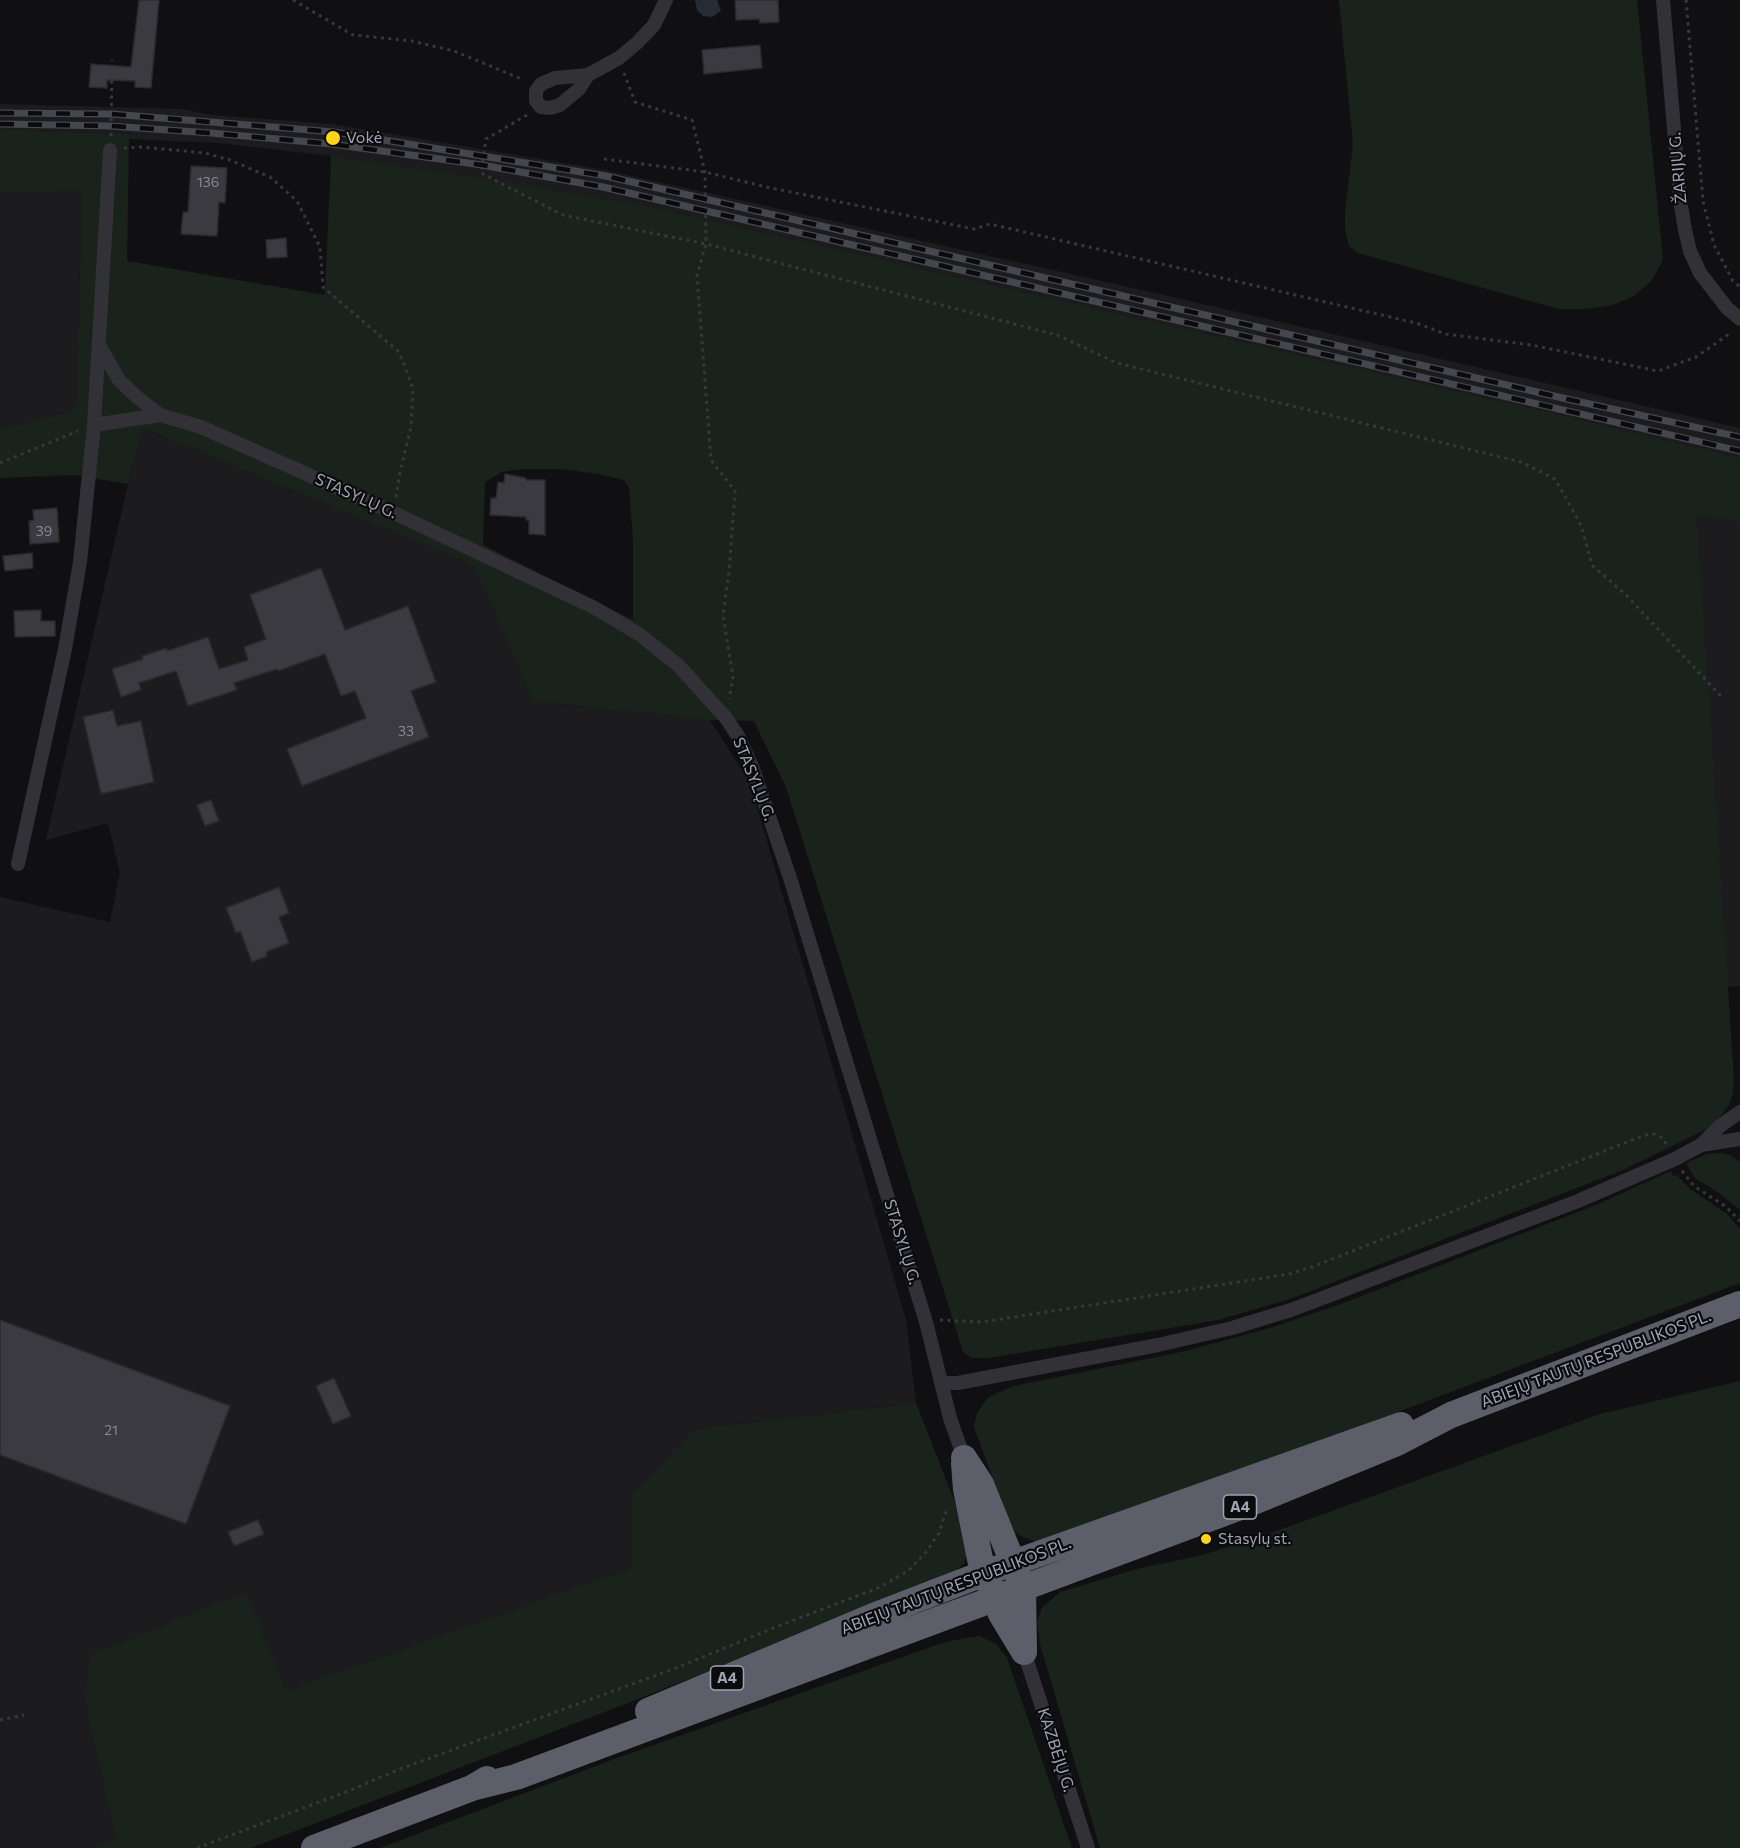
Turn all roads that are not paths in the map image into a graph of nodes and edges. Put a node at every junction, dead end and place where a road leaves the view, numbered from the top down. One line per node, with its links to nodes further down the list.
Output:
1 (666, 0): 3 (street)
2 (1663, 0): 5 (street, ŽARIJŲ G.)
3 (588, 75): 3 (street)
4 (110, 150): 6 (street)
5 (1740, 319)
6 (99, 345): 7 (street); 8 (street)
7 (160, 415): 8 (street, STASYLŲ G.); 14 (street, STASYLŲ G.)
8 (94, 425): 9 (street)
9 (18, 864)
10 (1740, 1112): 12 (street)
11 (1740, 1139): 12 (street)
12 (1701, 1145): 14 (street)
13 (1740, 1304): 15 (highway, ABIEJŲ TAUTŲ RESPUBLIKOS PL. / A4)
14 (942, 1383): 16 (street, STASYLŲ G.)
15 (1451, 1415): 17 (highway, ABIEJŲ TAUTŲ RESPUBLIKOS PL. / A4); 19 (highway, ABIEJŲ TAUTŲ RESPUBLIKOS PL. / A4)
16 (964, 1458): 17 (highway); 18 (highway)
17 (1014, 1563): 18 (highway, ABIEJŲ TAUTŲ RESPUBLIKOS PL. / A4); 19 (highway)
18 (985, 1573): 20 (highway); 22 (highway, ABIEJŲ TAUTŲ RESPUBLIKOS PL. / A4)
19 (1023, 1588): 20 (highway, ABIEJŲ TAUTŲ RESPUBLIKOS PL. / A4); 21 (highway)
20 (994, 1599): 21 (highway); 22 (highway, ABIEJŲ TAUTŲ RESPUBLIKOS PL. / A4)
21 (1024, 1652): 24 (street, KAZBĖJŲ G.)
22 (472, 1788): 23 (highway, ABIEJŲ TAUTŲ RESPUBLIKOS PL. / A4)
23 (314, 1848)
24 (1088, 1848)

